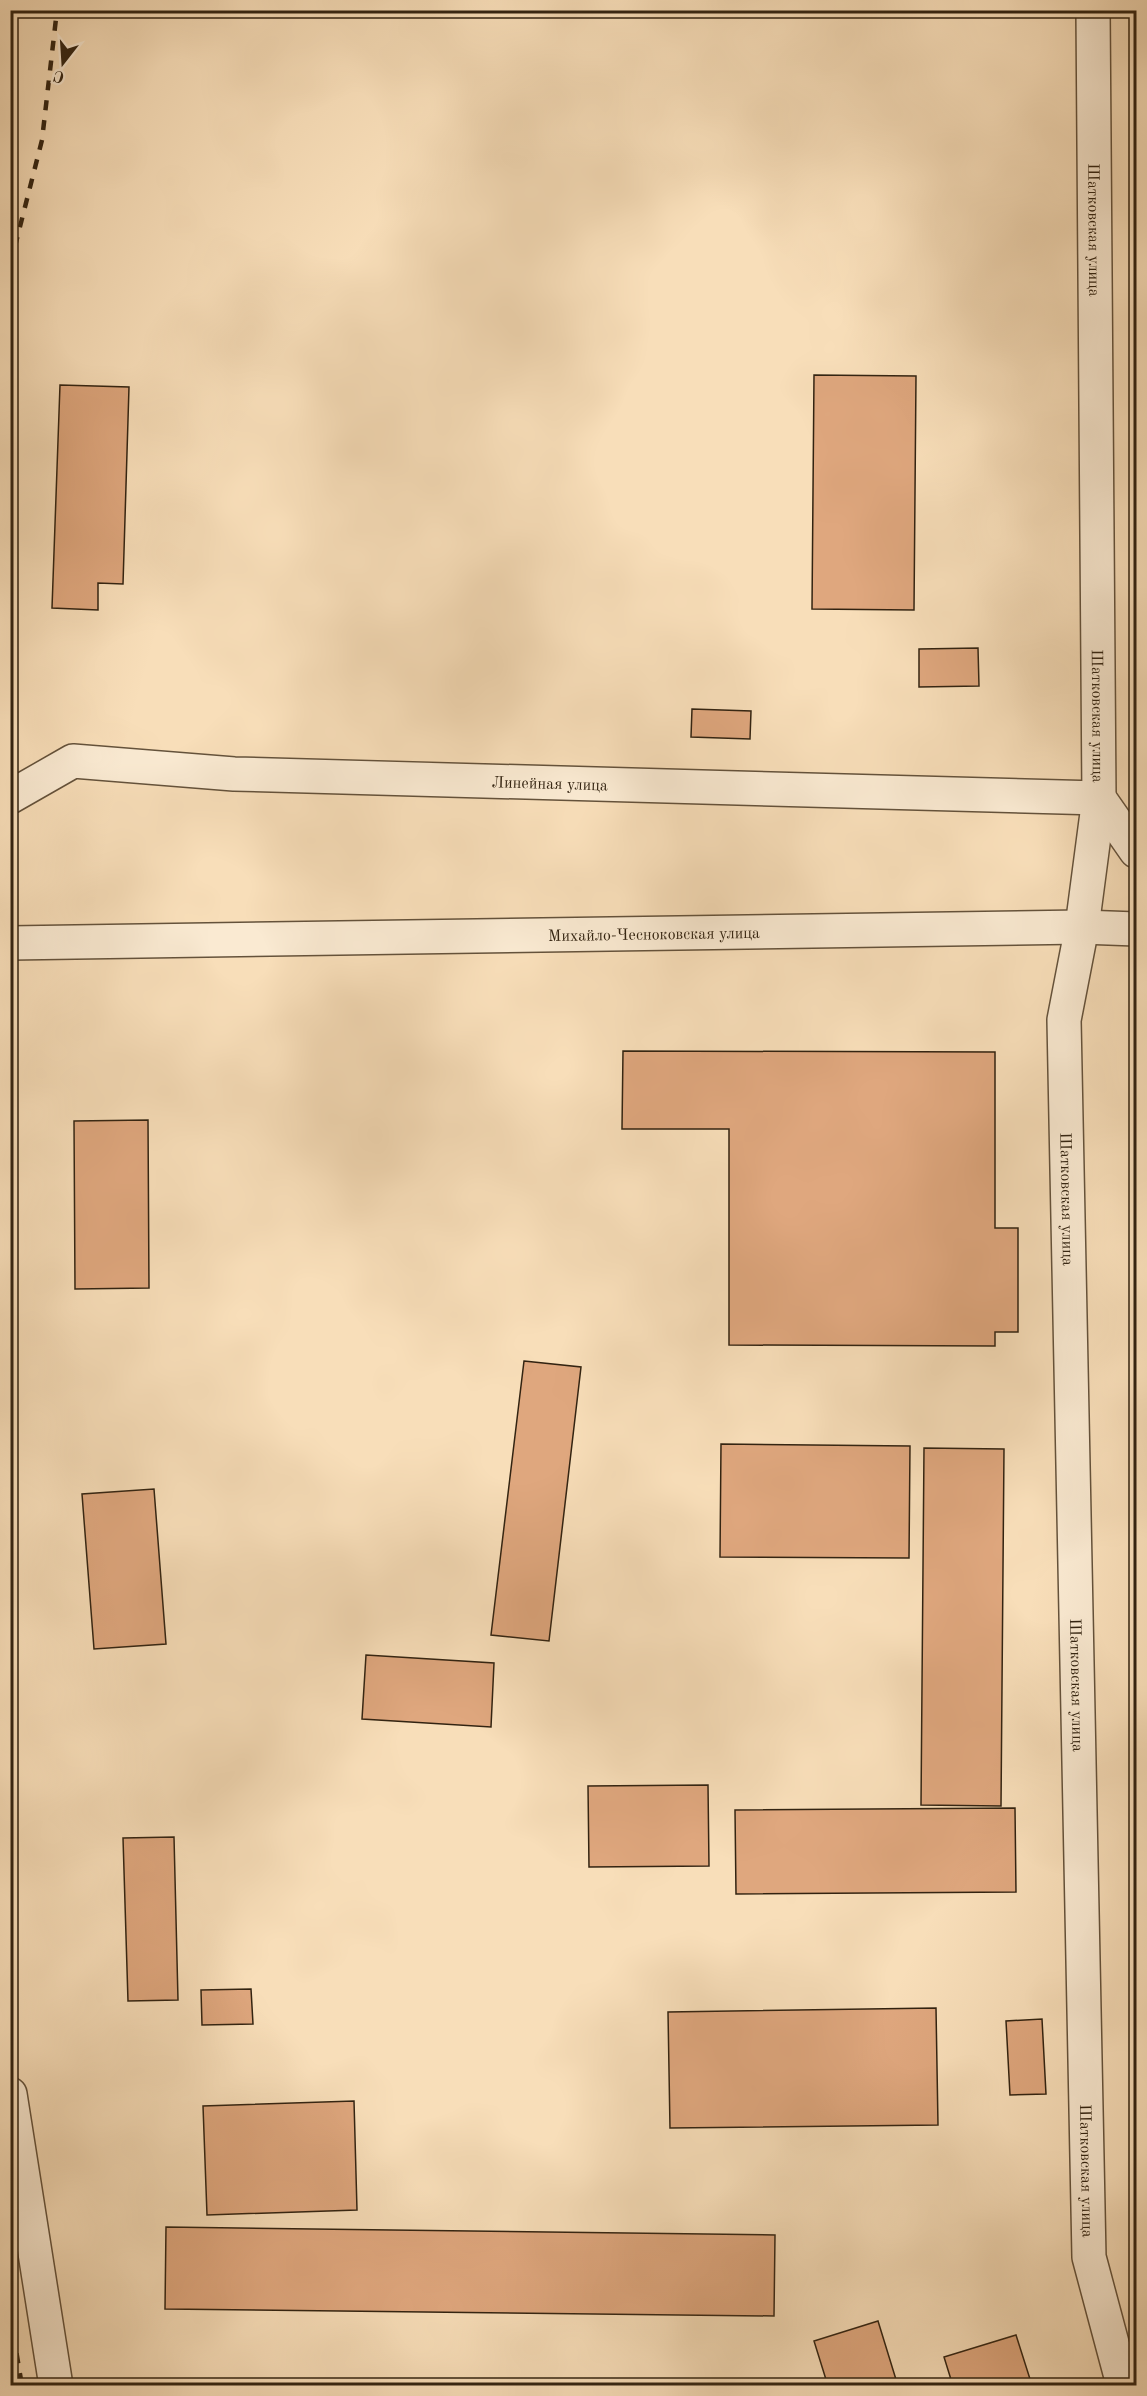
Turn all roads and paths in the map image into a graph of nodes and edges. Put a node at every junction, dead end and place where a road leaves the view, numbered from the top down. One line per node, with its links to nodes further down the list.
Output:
1 (1093, 10): 3 (street, Шатковская улица)
2 (10, 797): 3 (street, Линейная улица)
3 (1099, 798): 4 (street); 5 (street, Шатковская улица)
4 (1137, 851)
5 (1082, 927): 6 (street, Михайло-Чесноковская улица); 7 (street, Михайло-Чесноковская улица); 10 (street, Шатковская улица)
6 (1137, 929)
7 (10, 943)
8 (10, 2094): 9 (street)
9 (56, 2385)
10 (1129, 2385)

